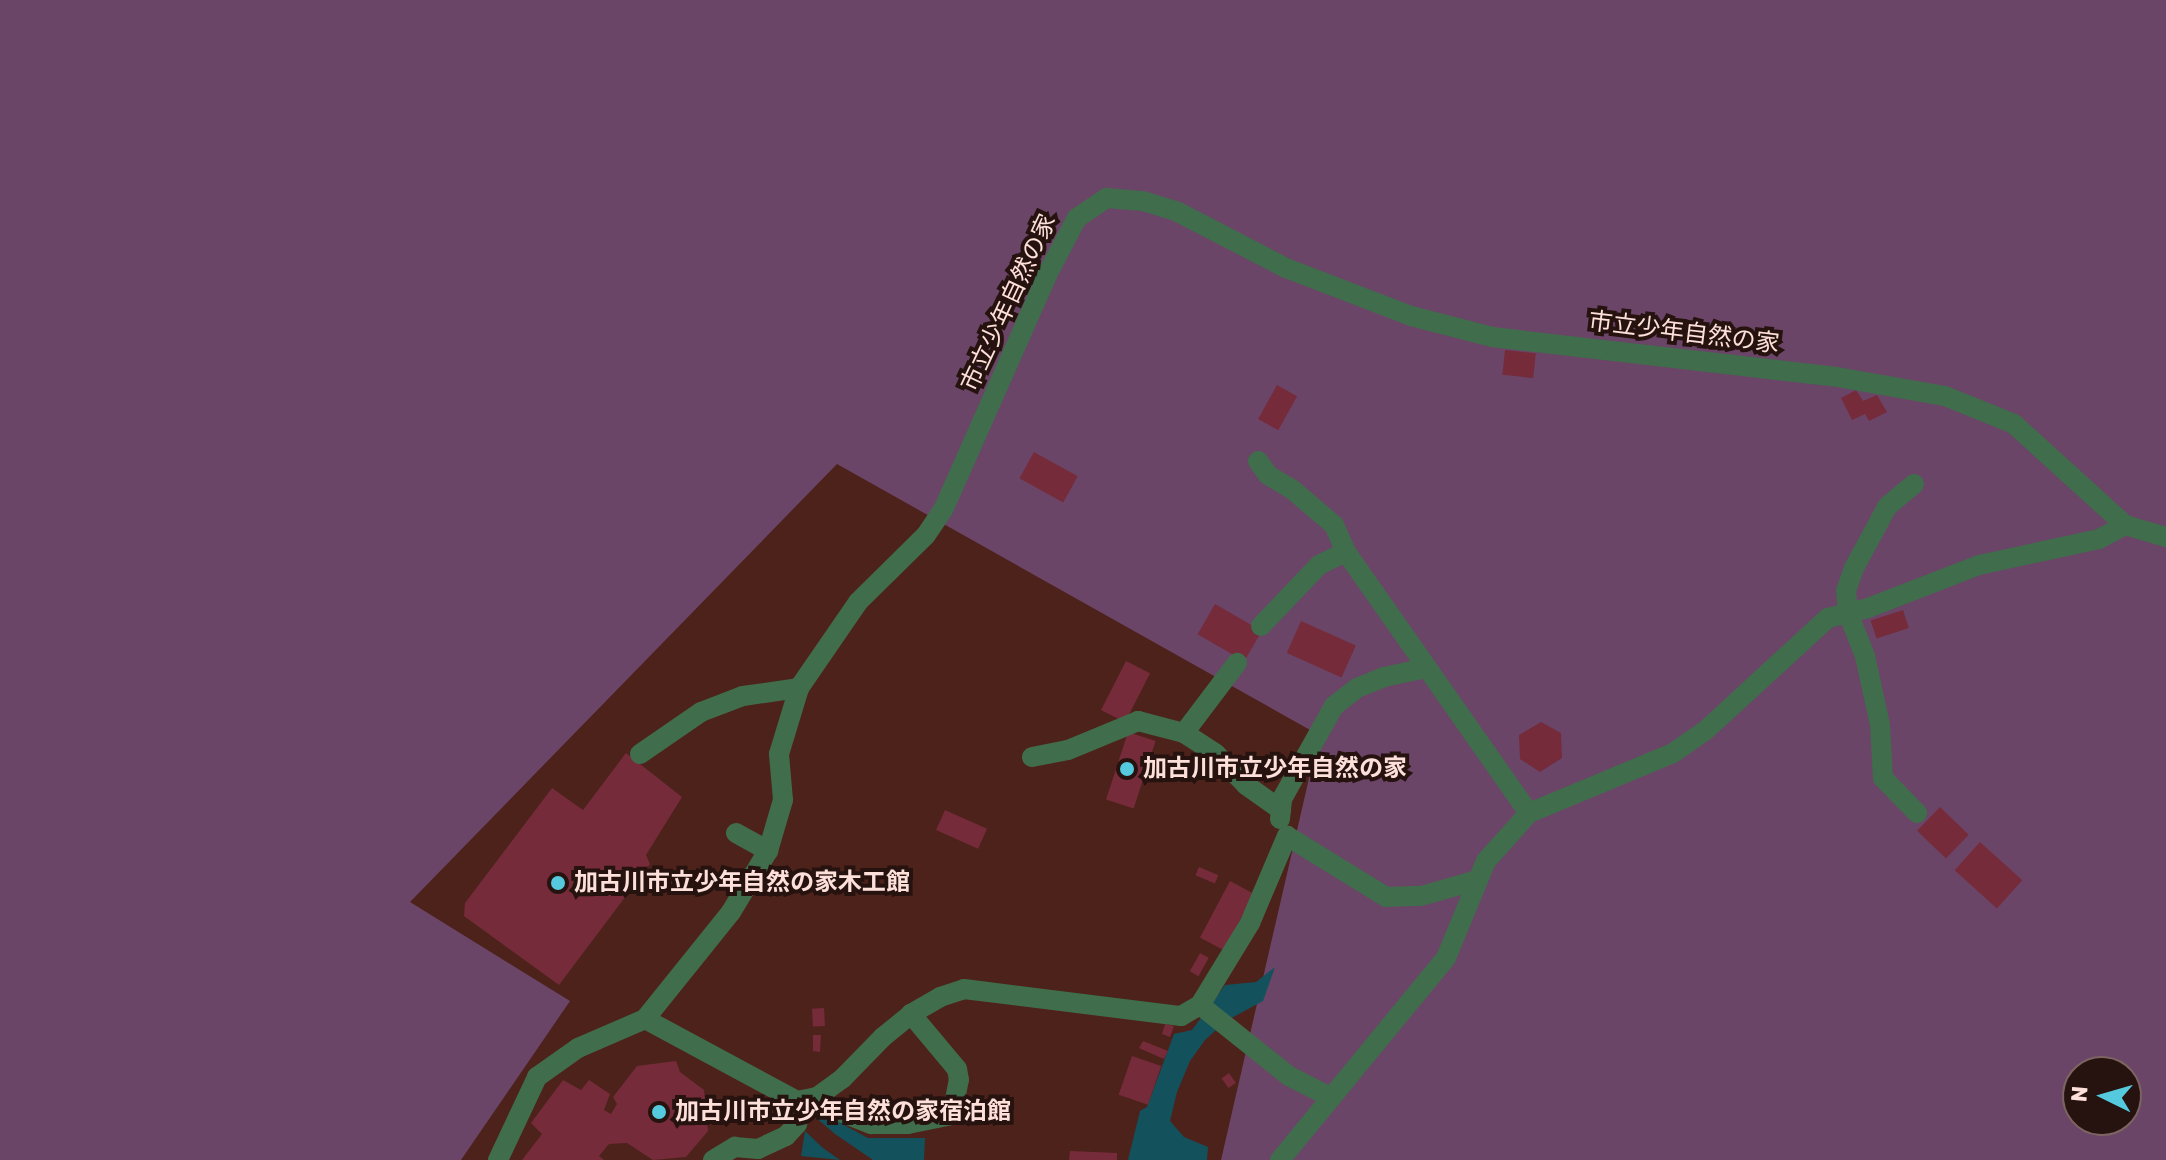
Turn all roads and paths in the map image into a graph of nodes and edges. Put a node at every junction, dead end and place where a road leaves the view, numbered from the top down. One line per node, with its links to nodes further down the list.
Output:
1 (1258, 461): 5 (lane)
2 (1914, 484): 6 (lane)
3 (2125, 525): 4 (lane, 市立少年自然の家); 6 (lane); 10 (lane, 市立少年自然の家)
4 (2166, 537)
5 (1346, 552): 7 (lane); 9 (lane)
6 (1848, 613): 15 (lane); 16 (lane)
7 (1261, 626)
8 (1237, 663): 11 (lane)
9 (1426, 668): 14 (lane); 15 (lane)
10 (799, 688): 12 (lane); 19 (lane, 市立少年自然の家)
11 (1184, 733): 13 (lane); 14 (lane)
12 (640, 754)
13 (1032, 757)
14 (1281, 810): 18 (lane)
15 (1529, 813): 20 (lane)
16 (1917, 813)
17 (736, 833): 19 (lane)
18 (1287, 836): 20 (lane); 21 (lane)
19 (768, 851): 23 (lane, 市立少年自然の家)
20 (1477, 880): 24 (lane)
21 (1200, 1005): 22 (lane); 24 (lane)
22 (911, 1014): 25 (lane); 25 (lane)
23 (645, 1019): 25 (lane); 26 (lane, 市立少年自然の家)
24 (1330, 1097): 28 (lane)
25 (807, 1099): 27 (lane)
26 (498, 1160)
27 (713, 1160)
28 (1280, 1160)

